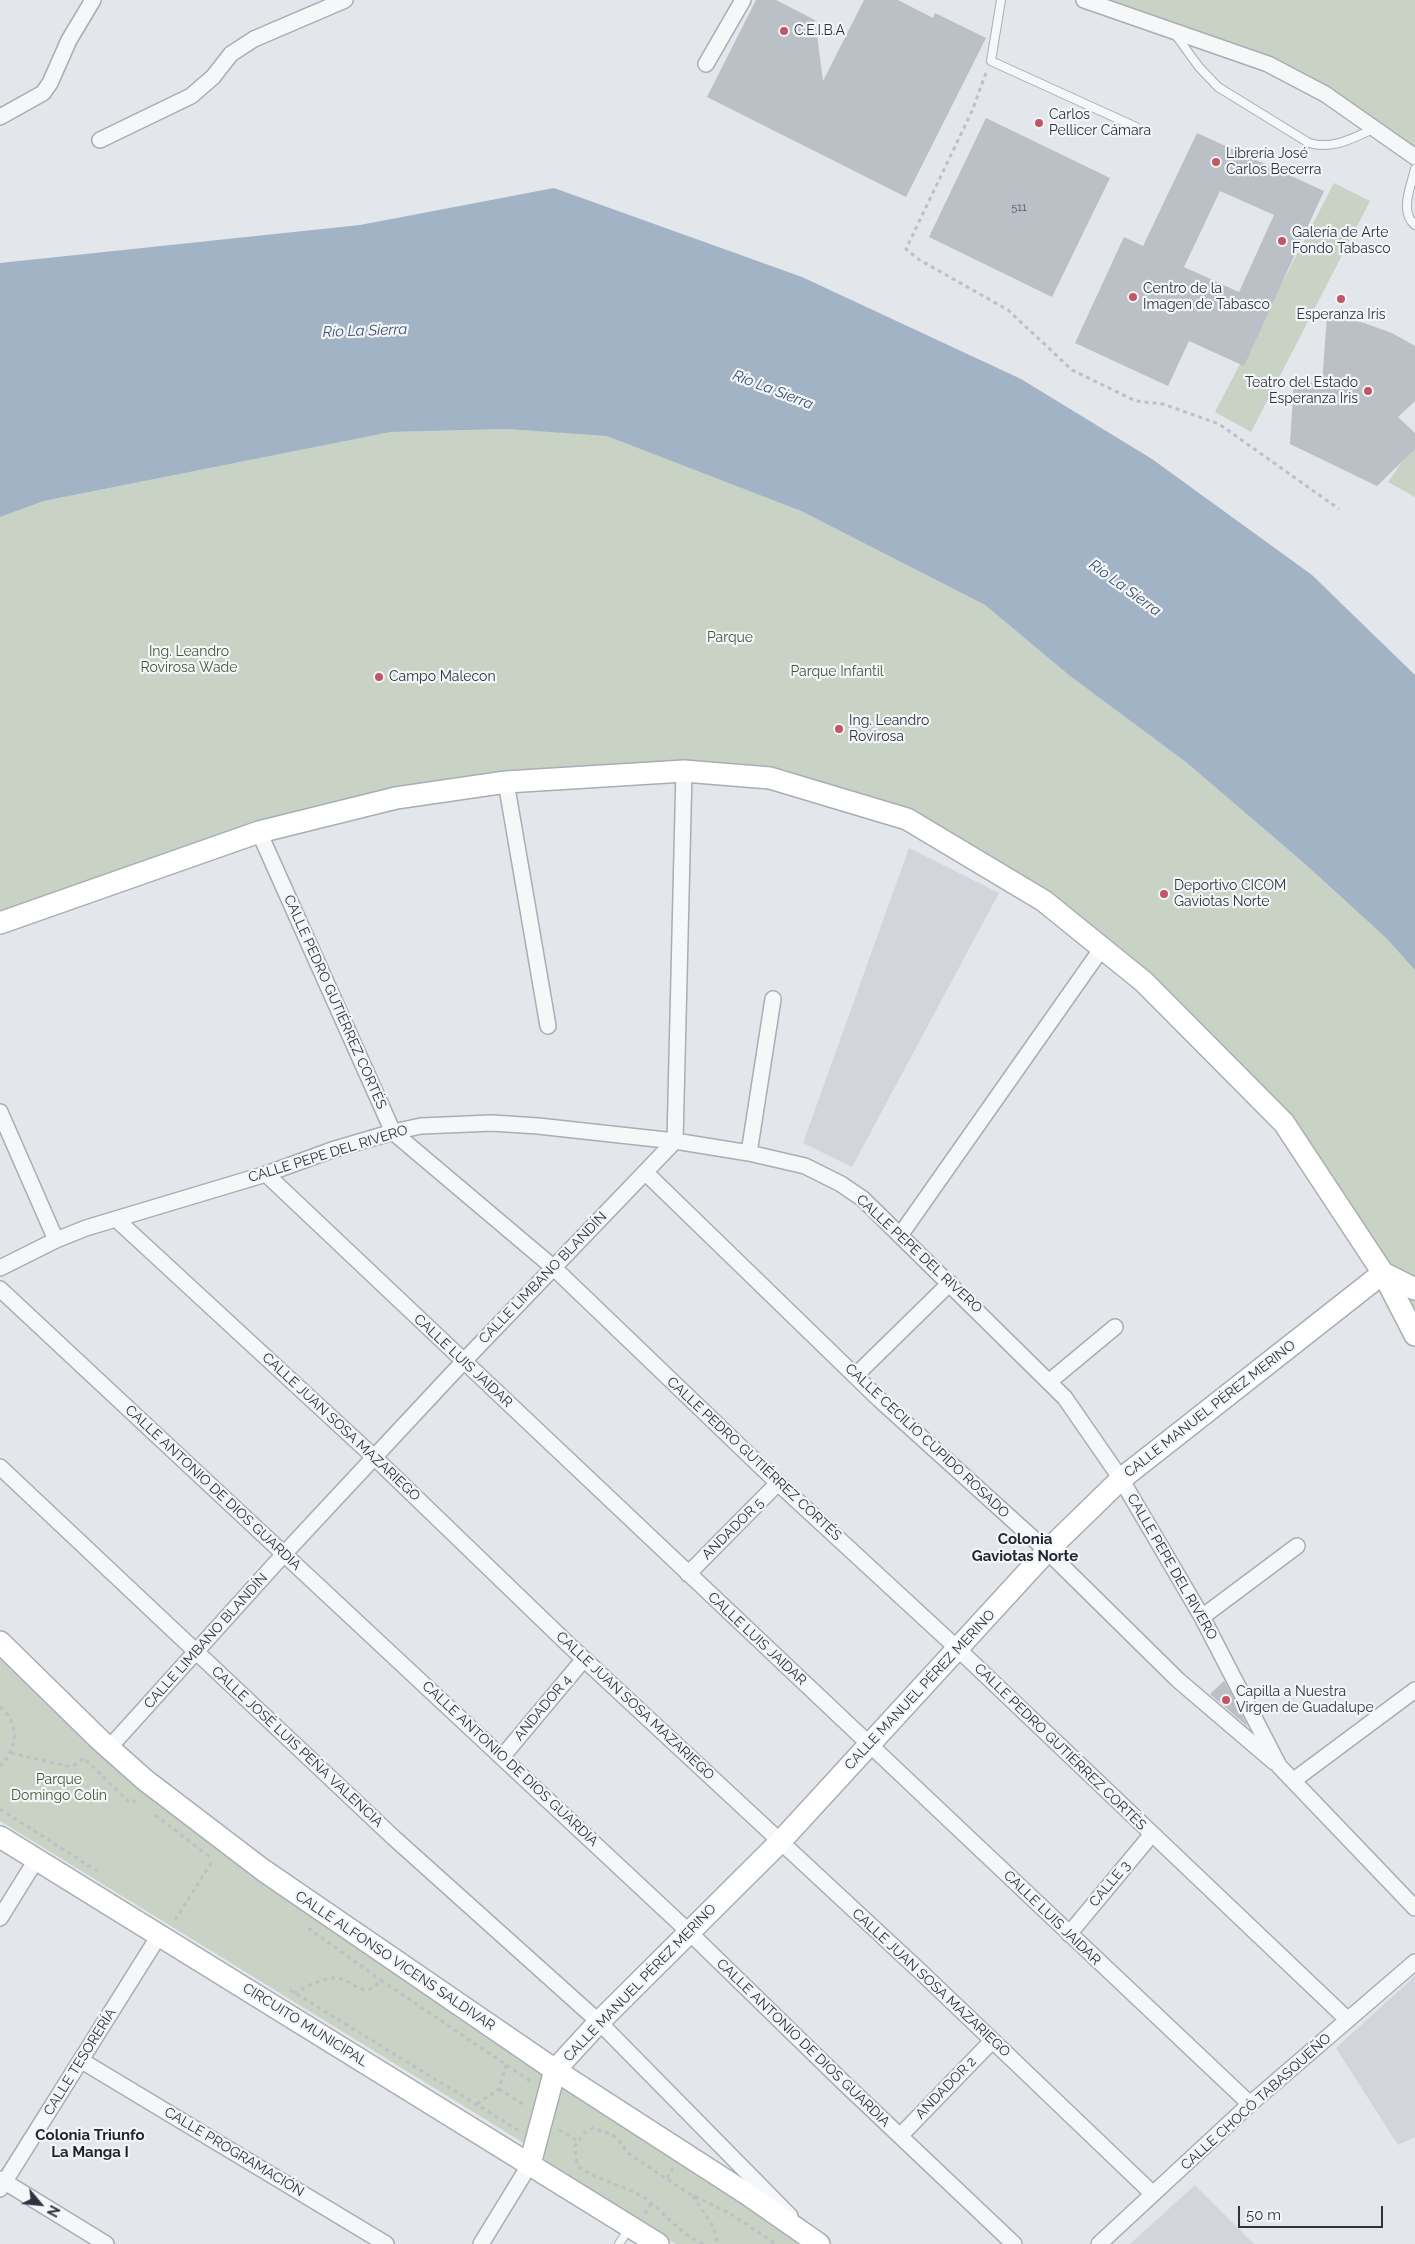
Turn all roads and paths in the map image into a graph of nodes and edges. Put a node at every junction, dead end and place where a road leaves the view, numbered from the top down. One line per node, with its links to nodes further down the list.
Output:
1 (93, 0): 9 (street)
2 (345, 0): 12 (street)
3 (743, 0): 8 (street)
4 (1001, 0): 7 (lane)
5 (1084, 0): 6 (street)
6 (1172, 30): 11 (street); 11 (lane)
7 (991, 61): 10 (lane); 16 (path)
8 (706, 64)
9 (0, 117)
10 (1136, 127)
11 (1375, 128): 13 (street)
12 (100, 140)
13 (1415, 157)
14 (1415, 169): 15 (lane)
15 (1415, 225)
16 (1339, 509)
17 (684, 771): 18 (main road); 21 (main road); 26 (street)
18 (506, 782): 19 (main road); 23 (street)
19 (259, 832): 20 (main road); 25 (street, CALLE PEDRO GUTIÉRREZ CORTÉS)
20 (0, 923)
21 (1102, 948): 31 (street); 35 (main road)
22 (773, 999): 27 (street)
23 (548, 1026)
24 (0, 1112): 32 (street)
25 (392, 1132): 26 (street, CALLE PEPE DEL RIVERO); 29 (street, CALLE PEPE DEL RIVERO); 34 (street, CALLE PEDRO GUTIÉRREZ CORTÉS)
26 (675, 1141): 27 (street, CALLE PEPE DEL RIVERO); 28 (street, CALLE LIMBANO BLANDÍN)
27 (750, 1153): 31 (street, CALLE PEPE DEL RIVERO)
28 (645, 1172): 34 (street, CALLE LIMBANO BLANDÍN); 42 (street, CALLE CECILIO CUPIDO ROSADO)
29 (266, 1174): 30 (street, CALLE PEPE DEL RIVERO); 41 (street, CALLE LUIS JAIDAR)
30 (116, 1219): 32 (street, CALLE PEPE DEL RIVERO); 44 (street, CALLE JUAN SOSA MAZARIEGO)
31 (901, 1234): 36 (street, CALLE PEPE DEL RIVERO)
32 (56, 1240): 33 (street, CALLE PEPE DEL RIVERO)
33 (0, 1268)
34 (554, 1268): 41 (street, CALLE LIMBANO BLANDÍN); 47 (street, CALLE PEDRO GUTIÉRREZ CORTÉS)
35 (1383, 1273): 38 (main road); 40 (main road); 46 (main road, CALLE MANUEL PÉREZ MERINO)
36 (950, 1283): 42 (street); 43 (street, CALLE PEPE DEL RIVERO)
37 (0, 1289): 50 (street, CALLE ANTONIO DE DIOS GUARDIA)
38 (1415, 1289)
39 (1115, 1327): 43 (street)
40 (1415, 1335)
41 (463, 1362): 44 (street, CALLE LIMBANO BLANDÍN); 51 (street, CALLE LUIS JAIDAR)
42 (856, 1375): 49 (street, CALLE CECILIO CUPIDO ROSADO)
43 (1050, 1381): 46 (street, CALLE PEPE DEL RIVERO)
44 (375, 1458): 50 (street, CALLE LIMBANO BLANDÍN); 56 (street, CALLE JUAN SOSA MAZARIEGO)
45 (0, 1468): 55 (street, CALLE JOSÉ LUIS PEÑA VALENCIA)
46 (1121, 1479): 49 (main road, CALLE MANUEL PÉREZ MERINO); 52 (street, CALLE PEPE DEL RIVERO)
47 (778, 1483): 51 (street, ANDADOR 5); 54 (street, CALLE PEDRO GUTIÉRREZ CORTÉS)
48 (1298, 1546): 52 (street)
49 (1047, 1551): 54 (main road, CALLE MANUEL PÉREZ MERINO); 64 (street, CALLE CECILIO CUPIDO ROSADO)
50 (284, 1554): 55 (street, CALLE LIMBANO BLANDÍN); 62 (street, CALLE ANTONIO DE DIOS GUARDIA)
51 (688, 1574): 59 (street, CALLE LUIS JAIDAR)
52 (1202, 1617): 64 (street, CALLE PEPE DEL RIVERO)
53 (0, 1642): 60 (main road, CALLE ALFONSO VICENS SALDIVAR)
54 (958, 1650): 59 (main road, CALLE MANUEL PÉREZ MERINO); 68 (street, CALLE PEDRO GUTIÉRREZ CORTÉS)
55 (198, 1652): 60 (street, CALLE LIMBANO BLANDÍN); 83 (street, CALLE JOSÉ LUIS PEÑA VALENCIA)
56 (584, 1659): 62 (street, ANDADOR 4); 70 (street, CALLE JUAN SOSA MAZARIEGO)
57 (1415, 1690): 65 (street)
58 (0, 1708): 61 (path)
59 (869, 1745): 70 (main road, CALLE MANUEL PÉREZ MERINO); 79 (street, CALLE LUIS JAIDAR)
60 (109, 1748): 87 (main road, CALLE ALFONSO VICENS SALDIVAR)
61 (11, 1753): 63 (path); 66 (path)
62 (502, 1757): 78 (street, CALLE ANTONIO DE DIOS GUARDIA)
63 (0, 1766)
64 (1279, 1766): 65 (street, CALLE PEPE DEL RIVERO)
65 (1294, 1780): 74 (street, CALLE PEPE DEL RIVERO)
66 (142, 1804)
67 (153, 1814): 72 (path)
68 (1152, 1834): 79 (street, CALLE 3); 82 (street, CALLE PEDRO GUTIÉRREZ CORTÉS)
69 (0, 1837): 71 (main road, CIRCUITO MUNICIPAL)
70 (780, 1842): 78 (main road, CALLE MANUEL PÉREZ MERINO); 84 (street, CALLE JUAN SOSA MAZARIEGO)
71 (36, 1860): 75 (street); 77 (main road, CIRCUITO MUNICIPAL)
72 (213, 1860): 73 (path); 77 (path)
73 (221, 1865)
74 (1415, 1908)
75 (0, 1918)
76 (303, 1924): 81 (path)
77 (168, 1927): 85 (street, CALLE TESORERÍA); 99 (main road, CIRCUITO MUNICIPAL)
78 (689, 1932): 83 (main road, CALLE MANUEL PÉREZ MERINO); 97 (street, CALLE ANTONIO DE DIOS GUARDIA)
79 (1069, 1934): 92 (street, CALLE LUIS JAIDAR)
80 (1415, 1962): 82 (street, CALLE CHOCÓ TABASQUEÑO)
81 (381, 1980): 86 (path); 91 (path)
82 (1348, 2020): 92 (street, CALLE CHOCÓ TABASQUEÑO)
83 (599, 2022): 87 (main road, CALLE MANUEL PÉREZ MERINO); 104 (street, CALLE JOSÉ LUIS PEÑA VALENCIA)
84 (992, 2040): 97 (street, ANDADOR 2); 101 (street, CALLE JUAN SOSA MAZARIEGO)
85 (82, 2061): 100 (street, CALLE TESORERÍA); 106 (street, CALLE PROGRAMACIÓN)
86 (506, 2065): 88 (path); 89 (path)
87 (555, 2070): 99 (main road, CALLE MANUEL PÉREZ MERINO); 104 (main road, CALLE ALFONSO VICENS SALDIVAR)
88 (528, 2088)
89 (500, 2089): 91 (path); 93 (path)
90 (526, 2096): 93 (path)
91 (477, 2104): 95 (path)
92 (1250, 2104): 101 (street, CALLE CHOCÓ TABASQUEÑO)
93 (524, 2105): 94 (path)
94 (522, 2113)
95 (520, 2122)
96 (555, 2127): 98 (path)
97 (900, 2136): 113 (street, CALLE ANTONIO DE DIOS GUARDIA)
98 (578, 2141): 102 (path); 110 (path)
99 (530, 2164): 103 (main road); 107 (street)
100 (1, 2184): 105 (street)
101 (1153, 2194): 114 (street, CALLE CHOCÓ TABASQUEÑO)
102 (692, 2196): 111 (path); 112 (path)
103 (630, 2226): 108 (lane); 109 (main road)
104 (818, 2243)
105 (106, 2244)
106 (386, 2244)
107 (481, 2244)
108 (618, 2244)
109 (658, 2244)
110 (703, 2244)
111 (718, 2244)
112 (776, 2244)
113 (1014, 2244)
114 (1099, 2244)

